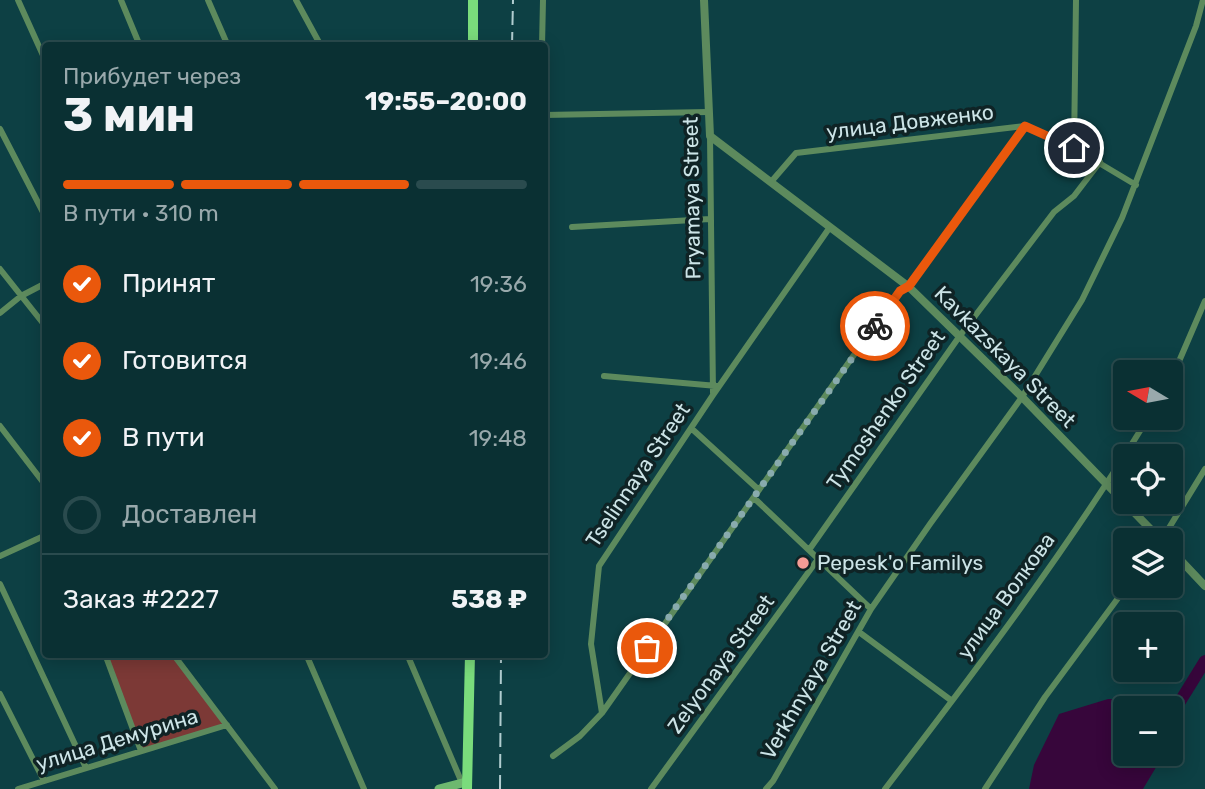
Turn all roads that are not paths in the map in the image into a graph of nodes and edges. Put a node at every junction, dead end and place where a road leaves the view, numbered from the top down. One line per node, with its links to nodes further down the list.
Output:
1 (18, 0): 15 (street)
2 (121, 0): 10 (street)
3 (208, 0): 11 (street)
4 (296, 0): 12 (street)
5 (473, 0): 13 (main road)
6 (543, 0): 14 (street)
7 (704, 0): 16 (street, Pryamaya Street)
8 (1076, 0): 21 (street)
9 (1203, 0): 24 (street, Verkhnyaya Street)
10 (138, 42)
11 (226, 42)
12 (319, 42)
13 (473, 42)
14 (542, 42)
15 (42, 53)
16 (708, 112): 17 (street); 20 (street, Pryamaya Street)
17 (548, 115)
18 (1025, 126): 21 (street, улица Довженко); 23 (street, улица Довженко); 31 (street)
19 (0, 129): 25 (street)
20 (710, 136): 23 (street, Kavkazskaya Street); 26 (street, Pryamaya Street)
21 (1074, 148): 22 (street, улица Довженко)
22 (1100, 162): 24 (street, улица Довженко); 36 (street, Tymoshenko Street)
23 (771, 182): 28 (street, Kavkazskaya Street)
24 (1136, 185): 41 (street, Verkhnyaya Street)
25 (42, 210)
26 (710, 219): 27 (street); 39 (street, Pryamaya Street)
27 (572, 227)
28 (830, 228): 31 (street, Kavkazskaya Street); 39 (street)
29 (0, 269): 32 (street)
30 (42, 285): 32 (street)
31 (909, 286): 36 (street, Kavkazskaya Street); 48 (street)
32 (21, 296): 34 (street); 35 (street)
33 (1205, 301): 37 (street)
34 (0, 313)
35 (42, 322)
36 (959, 337): 41 (street, Kavkazskaya Street); 53 (street, Tymoshenko Street)
37 (1180, 360)
38 (604, 376): 39 (street, Tselinnaya Street)
39 (716, 386): 40 (street, Pryamaya Street)
40 (713, 395): 43 (street, Tselinnaya Street)
41 (1022, 397): 47 (street, Kavkazskaya Street); 60 (street, Verkhnyaya Street)
42 (0, 426): 46 (street)
43 (691, 428): 48 (street); 71 (street, Tselinnaya Street)
44 (1140, 430): 47 (street, улица Волкова)
45 (1205, 470): 51 (street)
46 (42, 481)
47 (1107, 485): 50 (street, Kavkazskaya Street); 70 (street, улица Волкова)
48 (759, 490): 49 (street)
49 (754, 498): 53 (street); 71 (street)
50 (1149, 528)
51 (1170, 528)
52 (42, 537): 54 (street)
53 (809, 550): 55 (street)
54 (0, 556)
55 (818, 559): 60 (street); 82 (street, Zelyonaya Street)
56 (1183, 563): 58 (street)
57 (0, 584): 75 (street)
58 (1205, 586)
59 (1118, 598): 85 (street)
60 (871, 609): 61 (street, Verkhnyaya Street)
61 (859, 632): 70 (street); 83 (street, Verkhnyaya Street)
62 (106, 658): 73 (street)
63 (176, 658): 72 (street)
64 (303, 658): 68 (street)
65 (308, 658): 68 (street)
66 (409, 658): 77 (street)
67 (470, 658): 77 (main road)
68 (314, 672): 80 (street)
69 (0, 694): 76 (street)
70 (952, 701): 84 (street, улица Волкова)
71 (602, 713): 74 (street)
72 (227, 725): 73 (street, улица Демурина); 79 (street)
73 (141, 751): 75 (street, улица Демурина)
74 (553, 756)
75 (86, 768): 76 (street, улица Демурина)
76 (44, 781): 78 (street, улица Демурина)
77 (465, 785): 81 (main road)
78 (18, 789)
79 (275, 789)
80 (364, 789)
81 (439, 789)
82 (651, 789)
83 (766, 789)
84 (885, 789)
85 (985, 789)

